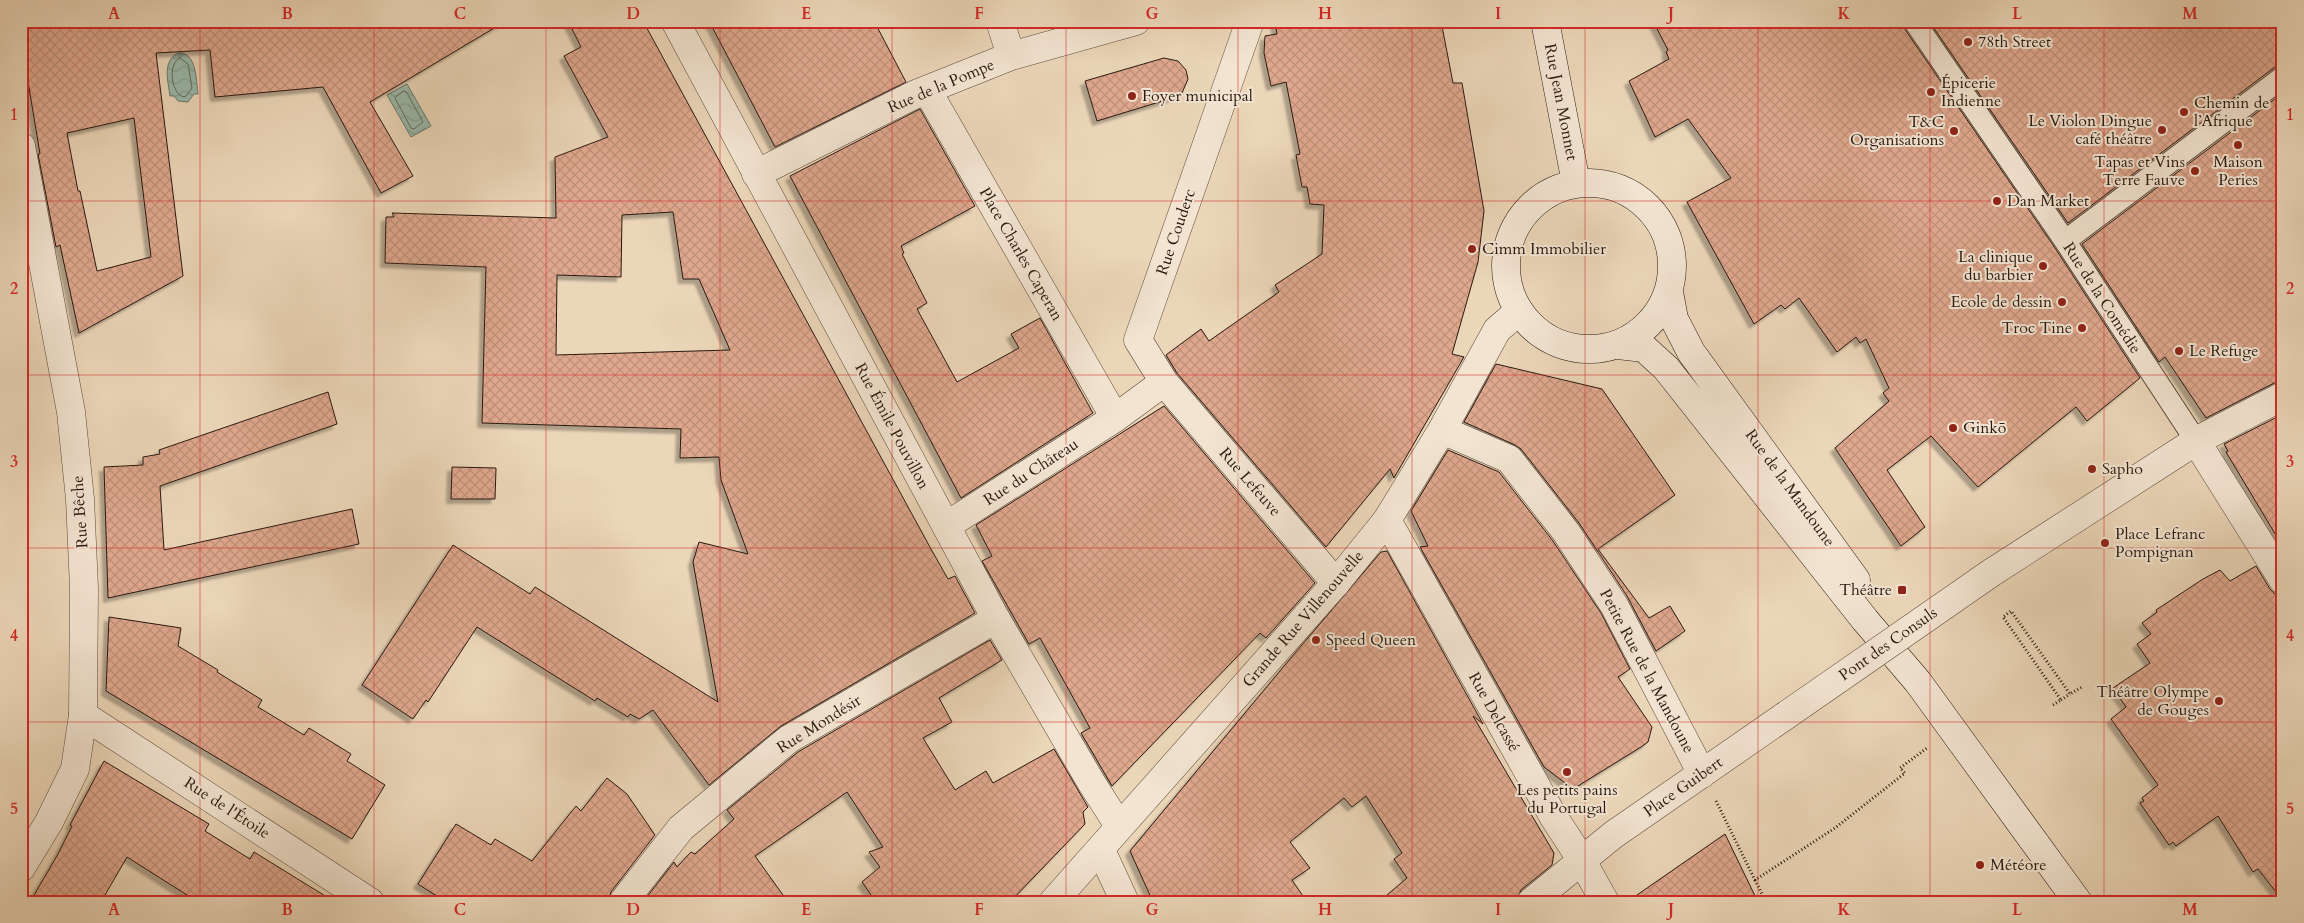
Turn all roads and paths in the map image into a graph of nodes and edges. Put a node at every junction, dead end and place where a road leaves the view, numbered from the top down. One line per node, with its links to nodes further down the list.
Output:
1 (675, 21): 11 (street, Rue Émile Pouvillon)
2 (1000, 21): 7 (street)
3 (1136, 21): 7 (street, Rue de la Pompe)
4 (1250, 21): 17 (street, Rue Couderc)
5 (1545, 21): 12 (street, Rue Jean Monnet)
6 (1914, 21): 13 (street, Rue de la Comédie)
7 (1011, 56): 9 (street, Rue de la Pompe)
8 (2283, 76): 13 (street)
9 (927, 90): 11 (street, Rue de la Pompe); 19 (street, Place Charles Caperan)
10 (21, 146): 32 (street, Rue Bêche)
11 (756, 174): 23 (street, Rue Émile Pouvillon)
12 (1576, 183): 14 (street); 15 (street)
13 (2065, 241): 21 (street, Rue de la Comédie)
14 (1669, 292): 16 (street); 27 (street, Rue de la Mandoune)
15 (1519, 311): 16 (street); 20 (street, Grande Rue Villenouvelle)
16 (1618, 345): 27 (street, Rue de la Mandoune)
17 (1164, 382): 19 (street); 25 (street, Rue Lefeuve)
18 (2283, 396): 21 (street)
19 (1115, 418): 23 (street, Rue du Château)
20 (1442, 430): 22 (street, Grande Rue Villenouvelle); 35 (street, Petite Rue de la Mandoune)
21 (2196, 441): 24 (street, Rue de la Comédie); 33 (street, Pont des Consuls, bridge)
22 (1386, 520): 25 (street, Grande Rue Villenouvelle); 39 (street, Rue Delcassé)
23 (946, 526): 26 (street, Rue Émile Pouvillon)
24 (2283, 580)
25 (1336, 583): 37 (street, Grande Rue Villenouvelle)
26 (996, 619): 37 (street, Rue Émile Pouvillon); 43 (street, Rue Mondésir)
27 (1918, 682): 49 (street, Rue de la Mandoune)
28 (2082, 687): 29 (path)
29 (2070, 694): 30 (path); 30 (path)
30 (2061, 700): 31 (path)
31 (2053, 705)
32 (83, 715): 40 (street, Rue Bêche); 42 (street, Rue de l'Étoile)
33 (1785, 716): 35 (street, Place Guibert)
34 (1932, 746): 41 (path)
35 (1702, 774): 39 (street, Place Guibert)
36 (1728, 821): 41 (path)
37 (1119, 826): 38 (street, Grande Rue Villenouvelle)
38 (1101, 850): 44 (street, Grande Rue Villenouvelle); 45 (street)
39 (1581, 859): 46 (street, Place Guibert); 47 (street, Rue Delcassé)
40 (21, 868)
41 (1755, 880): 48 (path)
42 (370, 902)
43 (623, 902)
44 (1053, 902)
45 (1125, 902)
46 (1531, 902)
47 (1605, 902)
48 (1766, 902)
49 (2078, 902)

